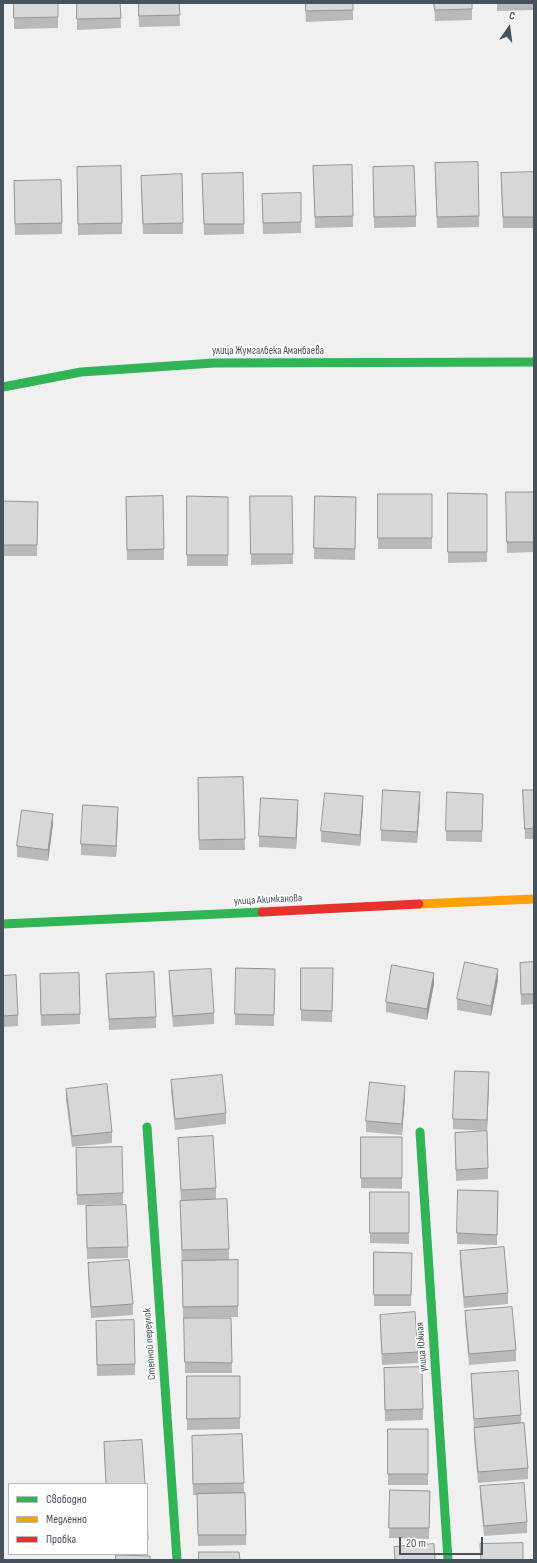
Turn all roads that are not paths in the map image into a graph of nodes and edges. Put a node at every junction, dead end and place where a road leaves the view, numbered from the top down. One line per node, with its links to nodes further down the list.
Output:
1 (534, 362): 2 (street, улица Жумгалбека Аманбаева)
2 (3, 387)
3 (534, 899): 4 (street, улица Акимканова)
4 (3, 924)
5 (147, 1127): 7 (street, Степной переулок)
6 (420, 1132): 8 (street, улица Южная)
7 (177, 1560)
8 (448, 1560)

